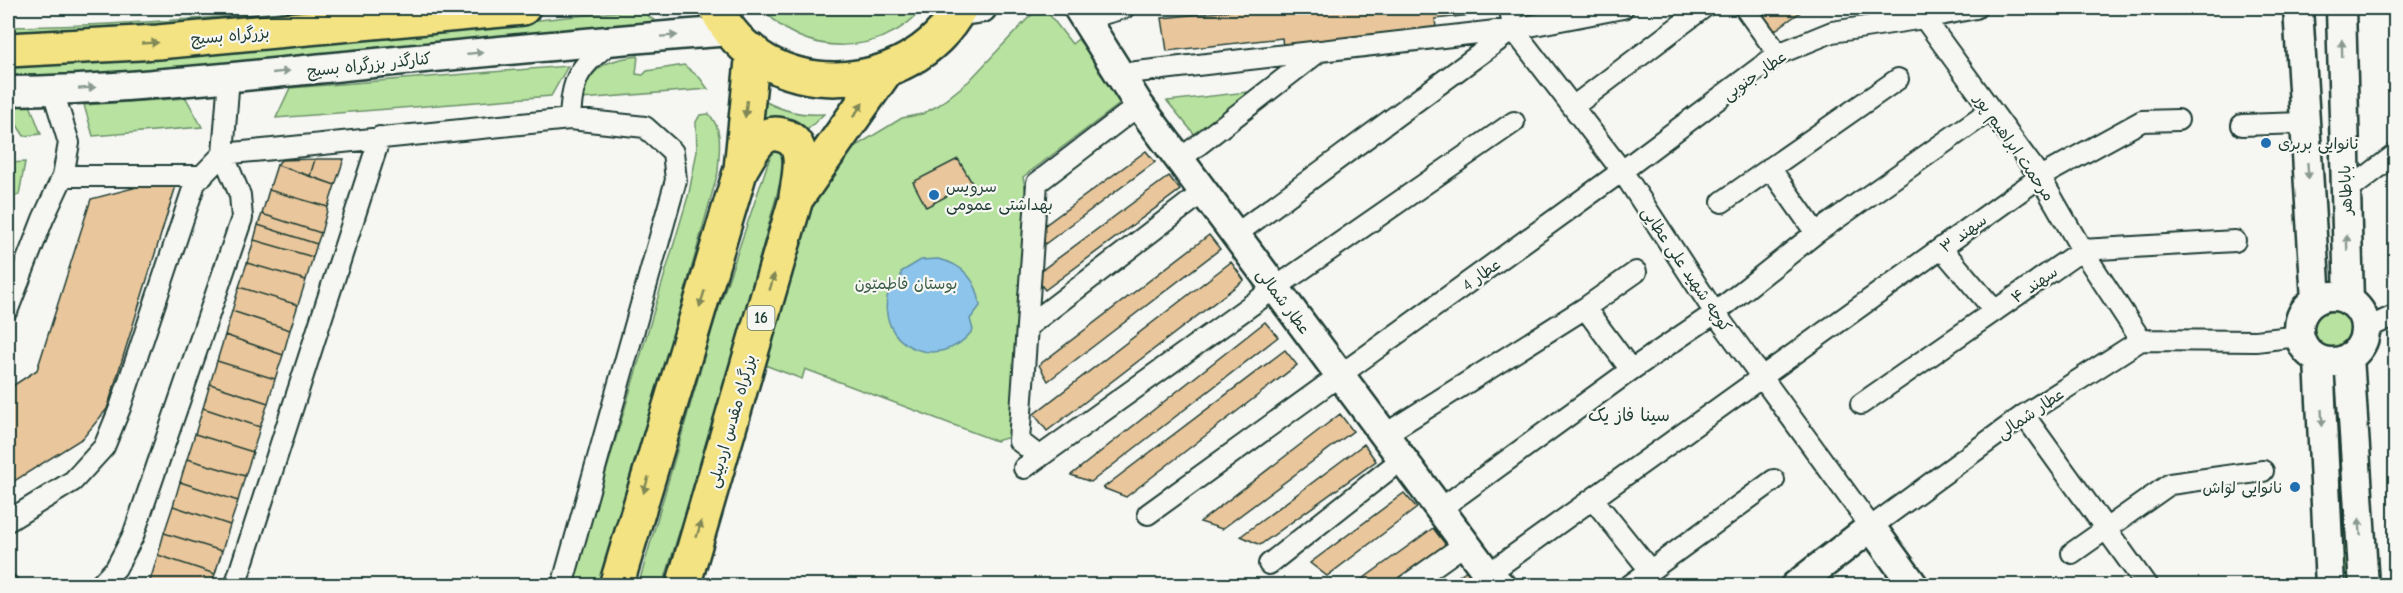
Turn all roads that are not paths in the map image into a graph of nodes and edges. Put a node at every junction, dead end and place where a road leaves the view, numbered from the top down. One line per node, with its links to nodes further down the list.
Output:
1 (524, 8): 16 (highway, بزرگراه بسیج, one-way to 1)
2 (967, 8): 19 (highway, 16)
3 (1124, 8): 11 (street)
4 (1510, 8): 14 (street)
5 (1623, 8): 14 (street)
6 (1703, 8): 26 (street)
7 (1745, 8): 18 (street)
8 (1976, 8): 12 (street, عطار جنوبی)
9 (2298, 8): 31 (street)
10 (2341, 8): 44 (street, باباطاهر, one-way to 10)
11 (1081, 14): 20 (street, عطار شمالی)
12 (1924, 18): 18 (street, عطار جنوبی); 27 (street, مرحمت ابراهیم پور)
13 (723, 22): 15 (street, کنارگذر بزرگراه بسیج, one-way to 13); 19 (highway, 16); 38 (highway, one-way to 38)
14 (1513, 29): 17 (street); 26 (street, کوچه شهید علی عطایی); 48 (street)
15 (615, 40): 21 (street, کنارگذر بزرگراه بسیج, one-way to 15); 28 (street)
16 (8, 50)
17 (1318, 52): 20 (street); 36 (street)
18 (1778, 54): 39 (street, عطار جنوبی)
19 (885, 72): 45 (highway, بزرگراه مقدس اردبیلی / 16, one-way to 19)
20 (1119, 74): 25 (street, عطار شمالی)
21 (229, 77): 23 (street, کنارگذر بزرگراه بسیج, one-way to 21); 34 (street)
22 (1898, 79): 37 (street)
23 (52, 91): 24 (street, کنارگذر بزرگراه بسیج); 40 (street)
24 (8, 92)
25 (1139, 105): 36 (street, عطار شمالی); 61 (street)
26 (1574, 106): 39 (street, کوچه شهید علی عطایی)
27 (1989, 111): 42 (street, مرحمت ابراهیم پور); 47 (street)
28 (570, 119): 33 (street); 89 (street)
29 (2178, 120): 42 (street, سهند ۳)
30 (1515, 122): 53 (street)
31 (2305, 123): 32 (street); 54 (street, one-way to 54)
32 (2242, 125)
33 (380, 137): 34 (street); 88 (street)
34 (223, 154): 41 (street); 87 (street)
35 (2396, 154): 44 (street)
36 (1179, 160): 43 (street, عطار شمالی)
37 (1770, 168): 46 (street); 47 (street)
38 (741, 169): 45 (highway); 90 (highway, one-way to 90)
39 (1622, 171): 59 (street, کوچه شهید علی عطایی); 68 (street, عطار 4)
40 (63, 176): 41 (street); 57 (street)
41 (204, 176): 79 (street)
42 (2040, 177): 50 (street, سهند ۳); 51 (street, مرحمت ابراهیم پور)
43 (1203, 192): 48 (street, عطار شمالی); 61 (street)
44 (2345, 193): 55 (street, باباطاهر, one-way to 44)
45 (796, 199): 91 (highway, بزرگراه مقدس اردبیلی / 16, one-way to 45)
46 (1722, 202)
47 (1816, 233): 59 (street)
48 (1235, 235): 53 (street, عطار شمالی)
49 (2235, 241): 51 (street)
50 (1942, 249): 58 (street); 69 (street, سهند ۳)
51 (2082, 250): 58 (street, سهند ۴); 64 (street, مرحمت ابراهیم پور)
52 (1636, 272): 56 (street)
53 (1275, 288): 61 (street); 68 (street, عطار شمالی)
54 (2316, 300): 55 (street); 63 (street)
55 (2349, 301): 62 (street)
56 (1585, 308): 67 (street); 72 (street)
57 (8, 309)
58 (1995, 311): 70 (street, سهند ۴)
59 (1715, 313): 67 (street); 69 (street, کوچه شهید علی عطایی)
60 (2396, 315): 62 (street)
61 (1027, 327)
62 (2365, 329): 65 (street)
63 (2299, 336): 64 (street); 66 (street)
64 (2141, 340): 71 (street, عطار شمالی)
65 (2349, 357): 66 (street); 98 (street, one-way to 65)
66 (2319, 360): 97 (street, one-way to 97)
67 (1631, 370): 77 (street)
68 (1340, 376): 72 (street, عطار شمالی); 78 (street, عطار 4)
69 (1762, 379): 76 (street, سهند ۳); 80 (street, کوچه شهید علی عطایی)
70 (1861, 404)
71 (2024, 415): 80 (street, عطار شمالی); 81 (street)
72 (1384, 435): 73 (street, عطار شمالی)
73 (1402, 459): 77 (street, عطار شمالی); 84 (street)
74 (2263, 471): 81 (street)
75 (1774, 480): 85 (street)
76 (1593, 499): 85 (street); 86 (street, سهند ۳)
77 (1440, 509): 82 (street, عطار شمالی)
78 (1148, 514)
79 (8, 520)
80 (1871, 527): 94 (street, عطار شمالی); 95 (street)
81 (2106, 530): 83 (street); 96 (street)
82 (1465, 544): 86 (street, عطار شمالی); 92 (street)
83 (2072, 553)
84 (1269, 564)
85 (1650, 569): 93 (street)
86 (1495, 580)
87 (106, 583)
88 (235, 585)
89 (562, 585)
90 (616, 585)
91 (683, 585)
92 (1406, 585)
93 (1629, 585)
94 (1795, 585)
95 (1914, 585)
96 (2146, 585)
97 (2330, 585)
98 (2364, 585)

